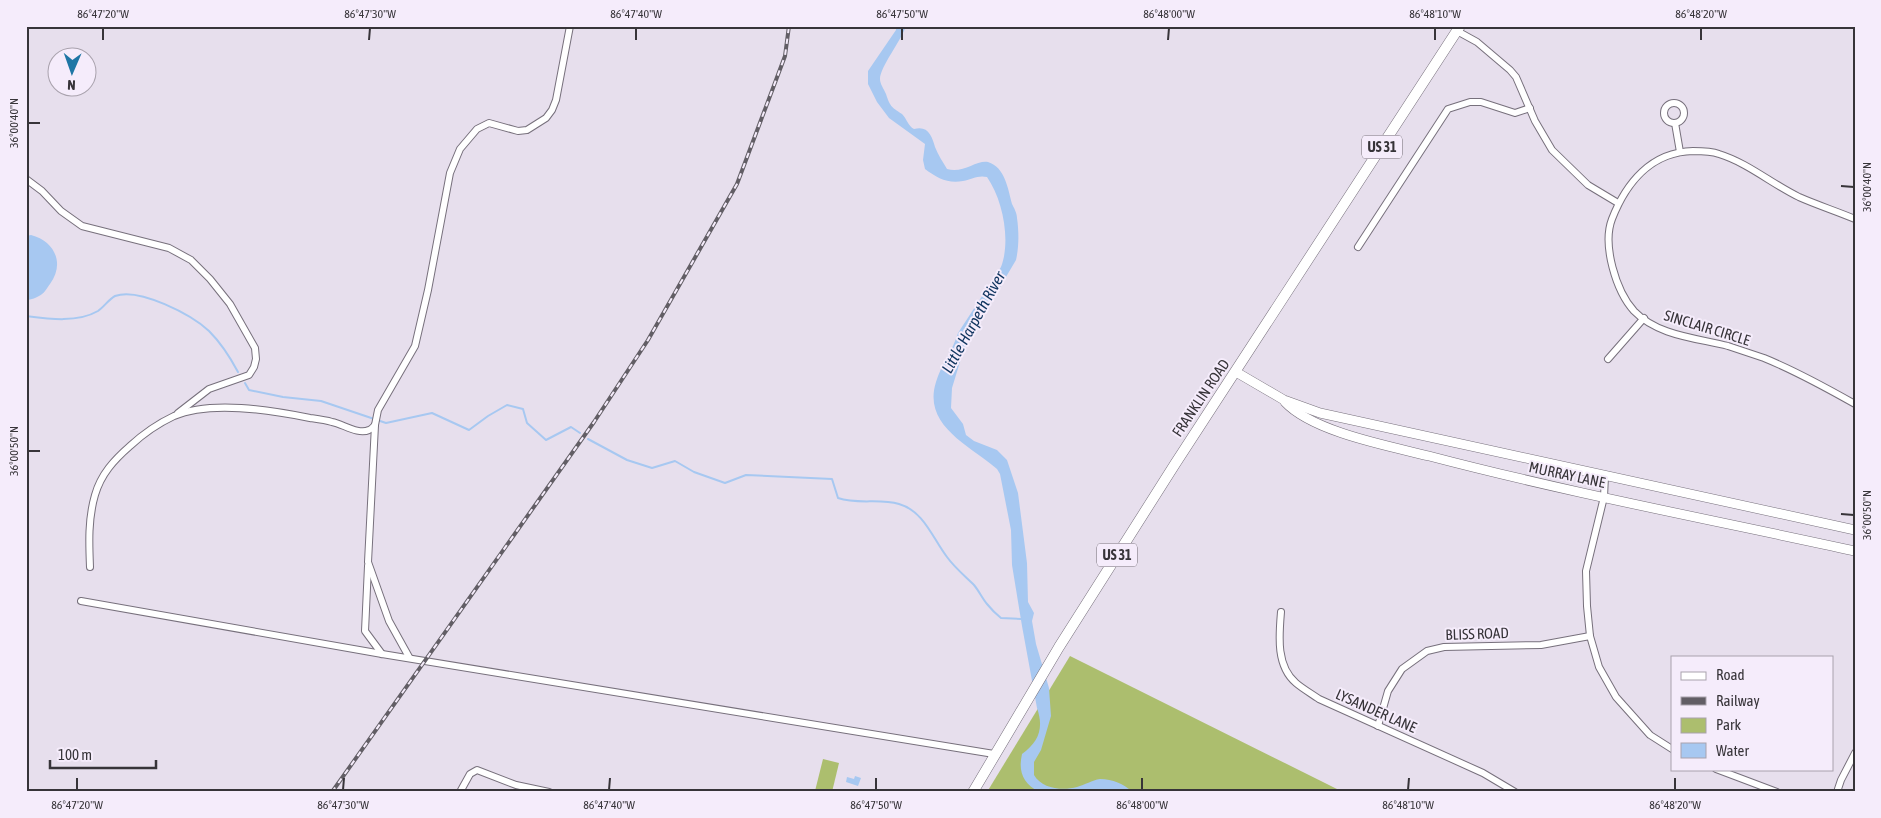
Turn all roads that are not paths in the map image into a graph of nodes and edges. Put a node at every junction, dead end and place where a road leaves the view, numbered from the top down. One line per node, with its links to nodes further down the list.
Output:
1 (570, 26): 16 (street)
2 (1459, 29): 3 (street); 12 (main road, FRANKLIN ROAD / US 31)
3 (1530, 108): 7 (street); 9 (street)
4 (1675, 123): 5 (street)
5 (1680, 152): 7 (street, SINCLAIR CIRCLE); 8 (street, SINCLAIR CIRCLE)
6 (26, 179): 15 (street)
7 (1618, 203): 10 (street, SINCLAIR CIRCLE)
8 (1855, 219)
9 (1358, 247)
10 (1644, 318): 11 (street); 14 (street, SINCLAIR CIRCLE)
11 (1608, 359)
12 (1236, 372): 13 (main road, MURRAY LANE); 31 (main road, FRANKLIN ROAD / US 31)
13 (1284, 400): 17 (main road, MURRAY LANE); 18 (main road, MURRAY LANE)
14 (1855, 404)
15 (175, 416): 16 (street); 22 (street)
16 (375, 426): 21 (street)
17 (1605, 476): 18 (street); 19 (main road, MURRAY LANE)
18 (1604, 497): 20 (main road, MURRAY LANE); 25 (street)
19 (1855, 530)
20 (1855, 551)
21 (368, 562): 26 (street); 27 (street)
22 (90, 567)
23 (81, 601): 26 (street)
24 (1281, 612): 28 (street, LYSANDER LANE)
25 (1590, 636): 28 (street, BLISS ROAD); 29 (street)
26 (382, 654): 27 (street)
27 (408, 657): 31 (street)
28 (1378, 726): 36 (street, LYSANDER LANE)
29 (1671, 748)
30 (1855, 753): 38 (street)
31 (994, 754): 35 (main road, FRANKLIN ROAD / US 31)
32 (1719, 770): 37 (street)
33 (460, 792): 34 (street)
34 (549, 792)
35 (973, 792)
36 (1515, 792)
37 (1777, 792)
38 (1837, 792)

